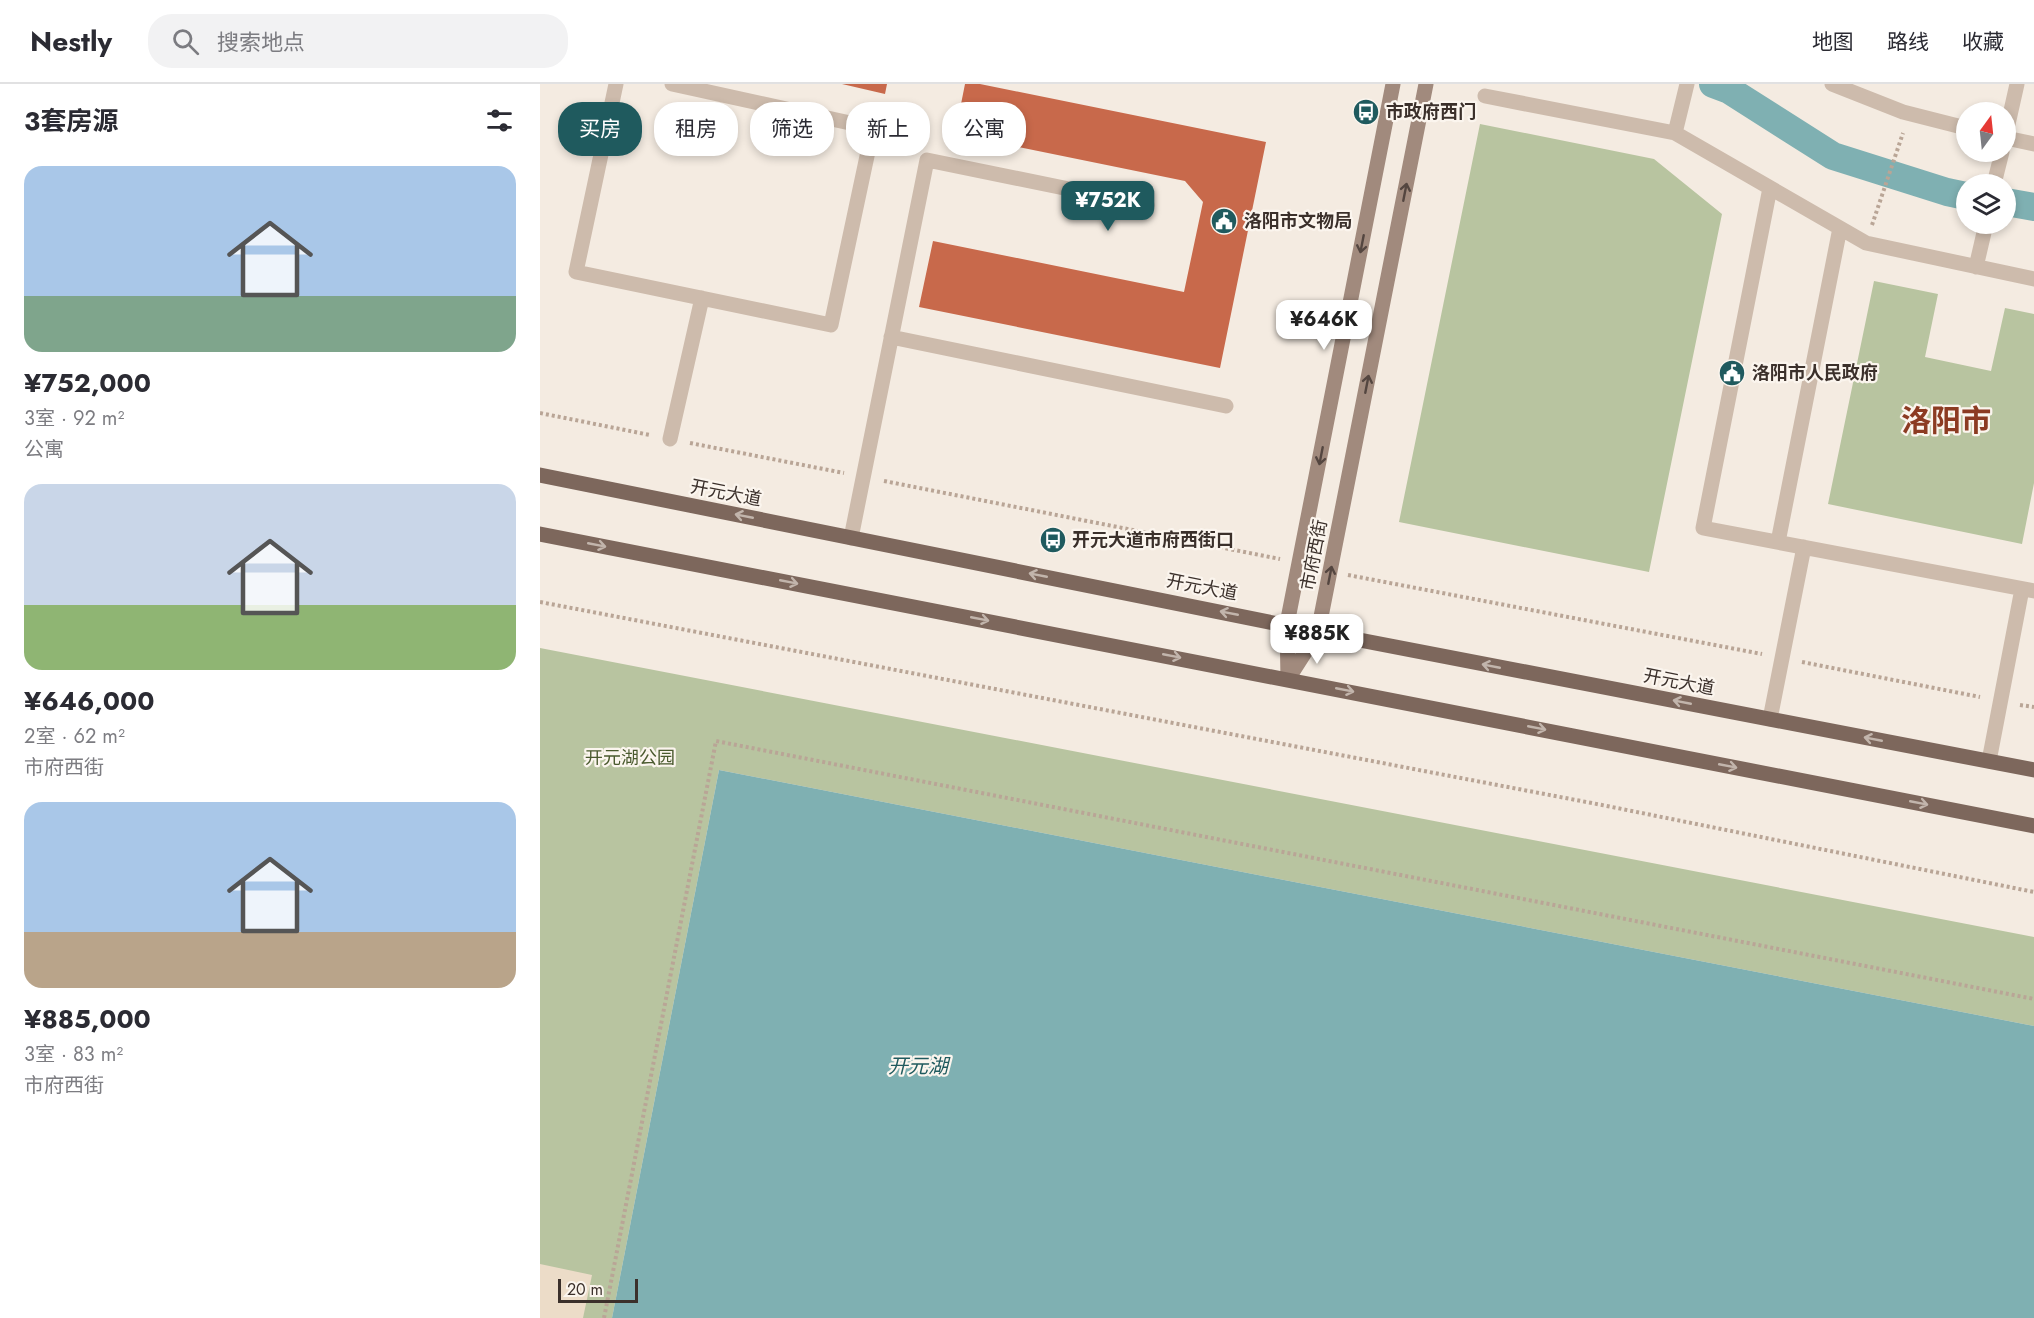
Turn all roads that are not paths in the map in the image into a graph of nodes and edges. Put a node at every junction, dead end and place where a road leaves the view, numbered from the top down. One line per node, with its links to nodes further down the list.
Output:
1 (616, 84): 20 (lane)
2 (672, 84): 20 (lane)
3 (1393, 84): 30 (street, 市府西街, one-way to 30)
4 (1426, 84): 31 (street, 市府西街, one-way to 4)
5 (1687, 84): 11 (lane)
6 (1832, 84): 10 (lane)
7 (2016, 84): 9 (lane)
8 (1485, 96): 11 (lane)
9 (2012, 102)
10 (1956, 125)
11 (1676, 132): 14 (lane)
12 (2016, 138): 13 (lane)
13 (2034, 144)
14 (1770, 188): 16 (lane); 27 (lane)
15 (1147, 205): 21 (lane)
16 (1840, 228): 18 (lane); 27 (lane)
17 (1984, 234): 18 (lane)
18 (1977, 262): 19 (lane)
19 (2034, 279)
20 (702, 298): 23 (lane)
21 (891, 337): 22 (lane); 26 (lane)
22 (1226, 406)
23 (670, 439)
24 (540, 475): 26 (main road, 开元大道, one-way to 24)
25 (540, 534): 32 (main road, one-way to 32)
26 (851, 538): 30 (main road, 开元大道, one-way to 26)
27 (1778, 542): 28 (lane)
28 (1804, 547): 29 (lane); 33 (lane)
29 (2028, 590): 34 (lane)
30 (1287, 624): 31 (main road, 开元大道); 32 (street, 市府西街)
31 (1318, 632): 32 (street, 市府西街); 33 (main road, 开元大道, one-way to 31)
32 (1288, 679): 36 (main road, one-way to 36)
33 (1770, 719): 34 (main road, 开元大道, one-way to 33)
34 (1989, 761): 35 (main road, 开元大道)
35 (2034, 770)
36 (2034, 826)

